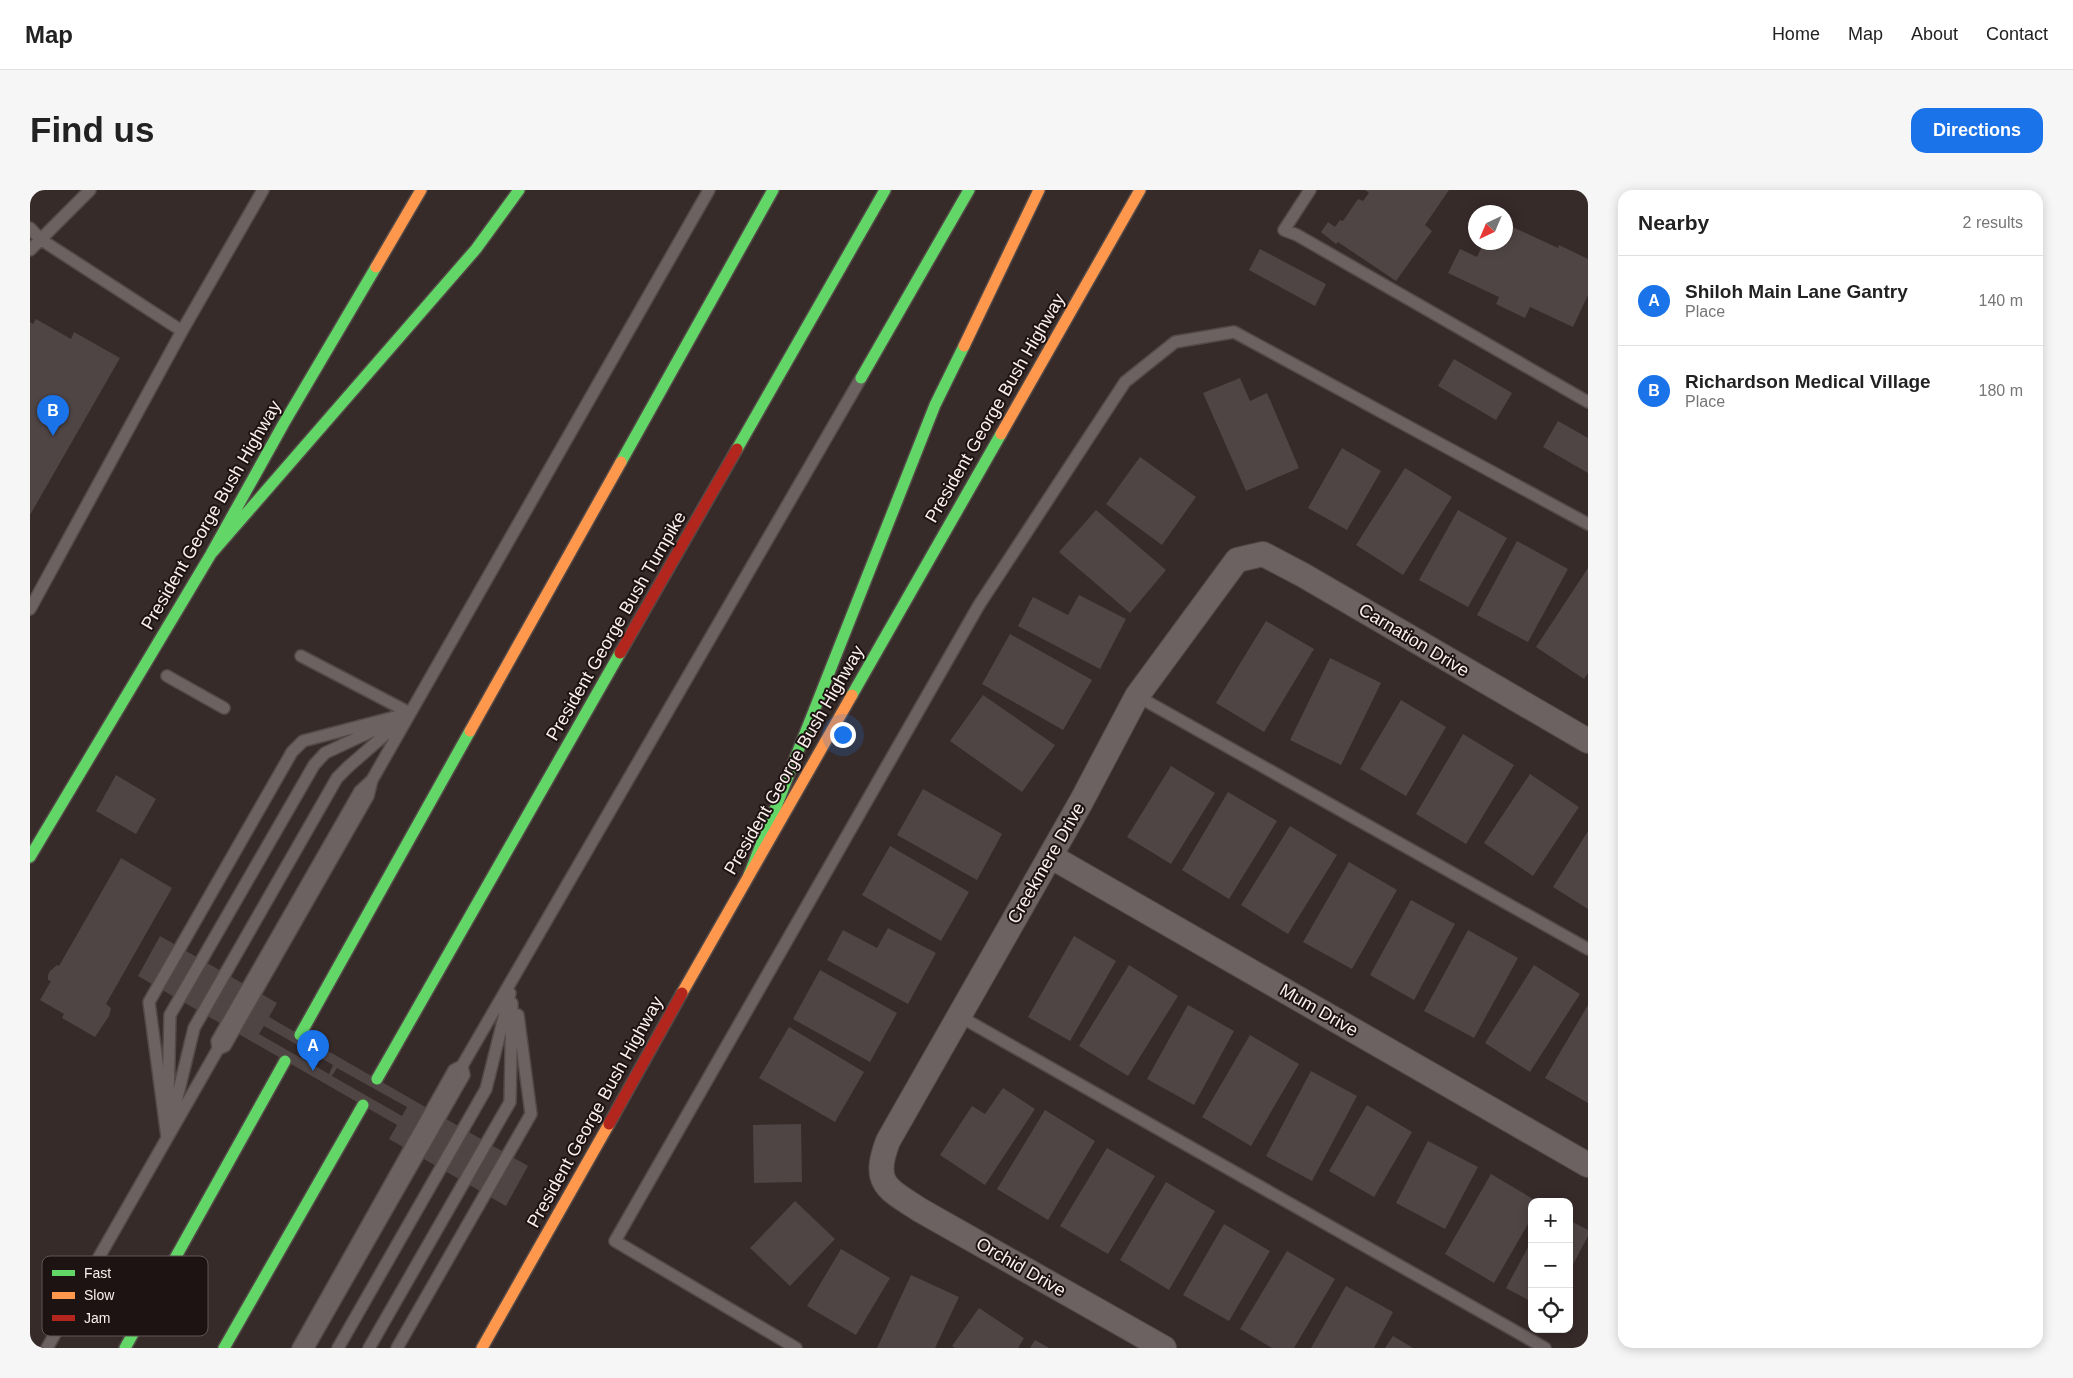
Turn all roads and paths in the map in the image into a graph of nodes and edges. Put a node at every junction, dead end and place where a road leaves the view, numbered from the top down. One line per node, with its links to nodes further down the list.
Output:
1 (90, 190): 13 (lane)
2 (263, 190): 15 (lane)
3 (421, 190): 19 (main road, President George Bush Highway)
4 (519, 190): 19 (main road)
5 (709, 190): 26 (lane)
6 (773, 190): 34 (main road)
7 (885, 190): 37 (main road, President George Bush Turnpike)
8 (969, 190): 16 (main road)
9 (1039, 190): 30 (main road)
10 (1140, 190): 30 (main road, President George Bush Highway)
11 (1310, 190): 17 (lane)
12 (30, 228): 13 (lane)
13 (40, 239): 14 (lane); 15 (lane)
14 (30, 250)
15 (182, 331): 21 (lane)
16 (860, 378): 32 (lane)
17 (1588, 402)
18 (1588, 524): 55 (lane)
19 (211, 554): 29 (main road, President George Bush Highway)
20 (1237, 560): 24 (street, Creekmere Drive); 27 (street, Carnation Drive)
21 (30, 609)
22 (301, 656): 26 (lane)
23 (167, 676): 25 (lane)
24 (1137, 696): 28 (street, Creekmere Drive); 31 (lane)
25 (224, 708)
26 (410, 713): 39 (lane); 39 (lane); 39 (lane); 39 (lane)
27 (1588, 741)
28 (1050, 856): 33 (street, Creekmere Drive); 40 (street, Mum Drive)
29 (30, 857)
30 (749, 875): 54 (main road, President George Bush Highway)
31 (1588, 949)
32 (513, 979): 36 (lane); 51 (lane); 52 (lane); 53 (lane)
33 (959, 1016): 41 (street, Creekmere Drive); 57 (lane)
34 (300, 1035)
35 (286, 1061): 43 (main road)
36 (462, 1066): 49 (lane); 50 (lane)
37 (378, 1079)
38 (363, 1105): 48 (main road)
39 (167, 1137): 42 (lane)
40 (1588, 1165)
41 (882, 1179): 56 (street, Orchid Drive)
42 (99, 1256)
43 (177, 1256)
44 (54, 1336): 46 (lane)
45 (132, 1336): 47 (main road)
46 (47, 1348)
47 (125, 1348)
48 (224, 1348)
49 (298, 1348)
50 (308, 1348)
51 (338, 1348)
52 (369, 1348)
53 (396, 1348)
54 (482, 1348)
55 (796, 1348)
56 (1164, 1348)
57 (1546, 1348)

